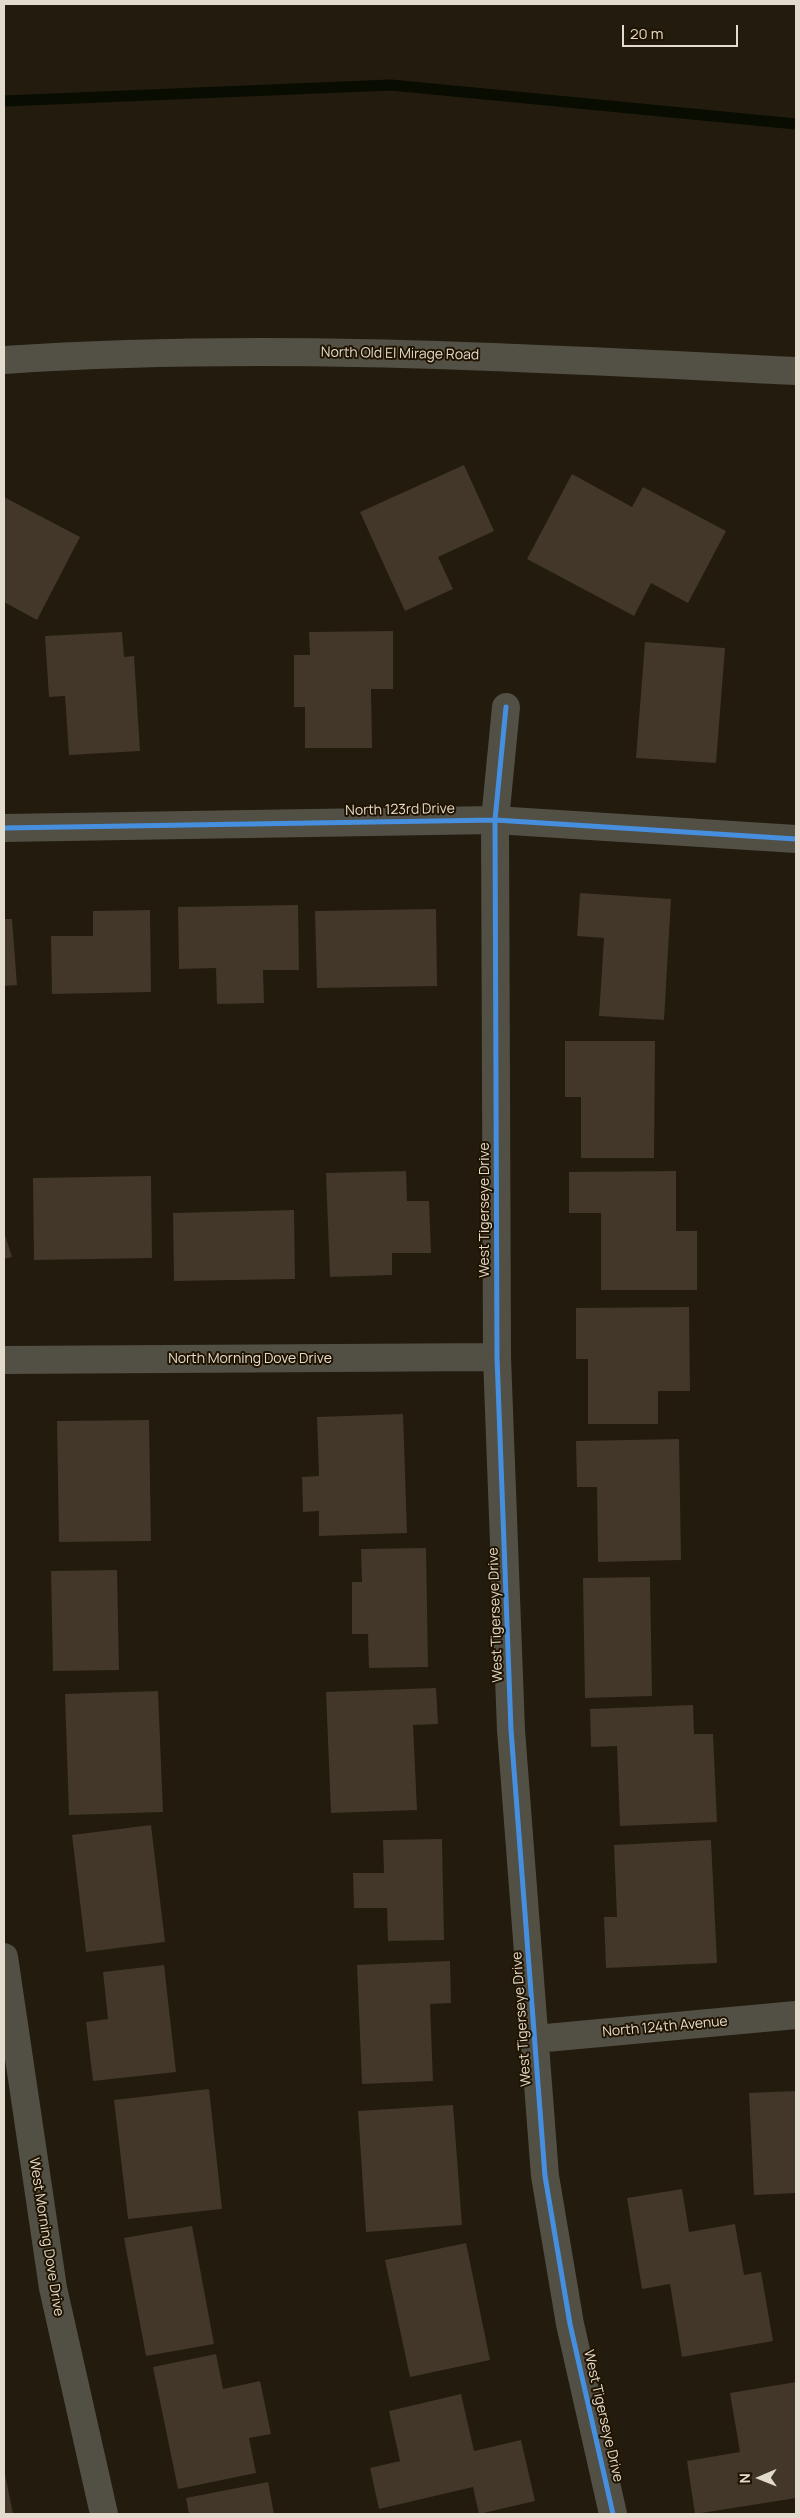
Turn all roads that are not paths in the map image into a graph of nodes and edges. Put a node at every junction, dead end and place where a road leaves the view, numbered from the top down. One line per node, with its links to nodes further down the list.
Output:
1 (4, 360): 2 (street, North Old El Mirage Road)
2 (796, 371)
3 (506, 707): 4 (street, West Tigerseye Drive)
4 (495, 820): 5 (street, North 123rd Drive); 6 (street, North 123rd Drive); 7 (street, West Tigerseye Drive)
5 (4, 828)
6 (796, 839)
7 (497, 1357): 8 (street, North Morning Dove Drive); 11 (street, West Tigerseye Drive)
8 (4, 1360)
9 (4, 1957): 12 (street, West Morning Dove Drive)
10 (796, 2015): 11 (street, North 124th Avenue)
11 (535, 2039): 13 (street, West Tigerseye Drive)
12 (104, 2514)
13 (613, 2514)

